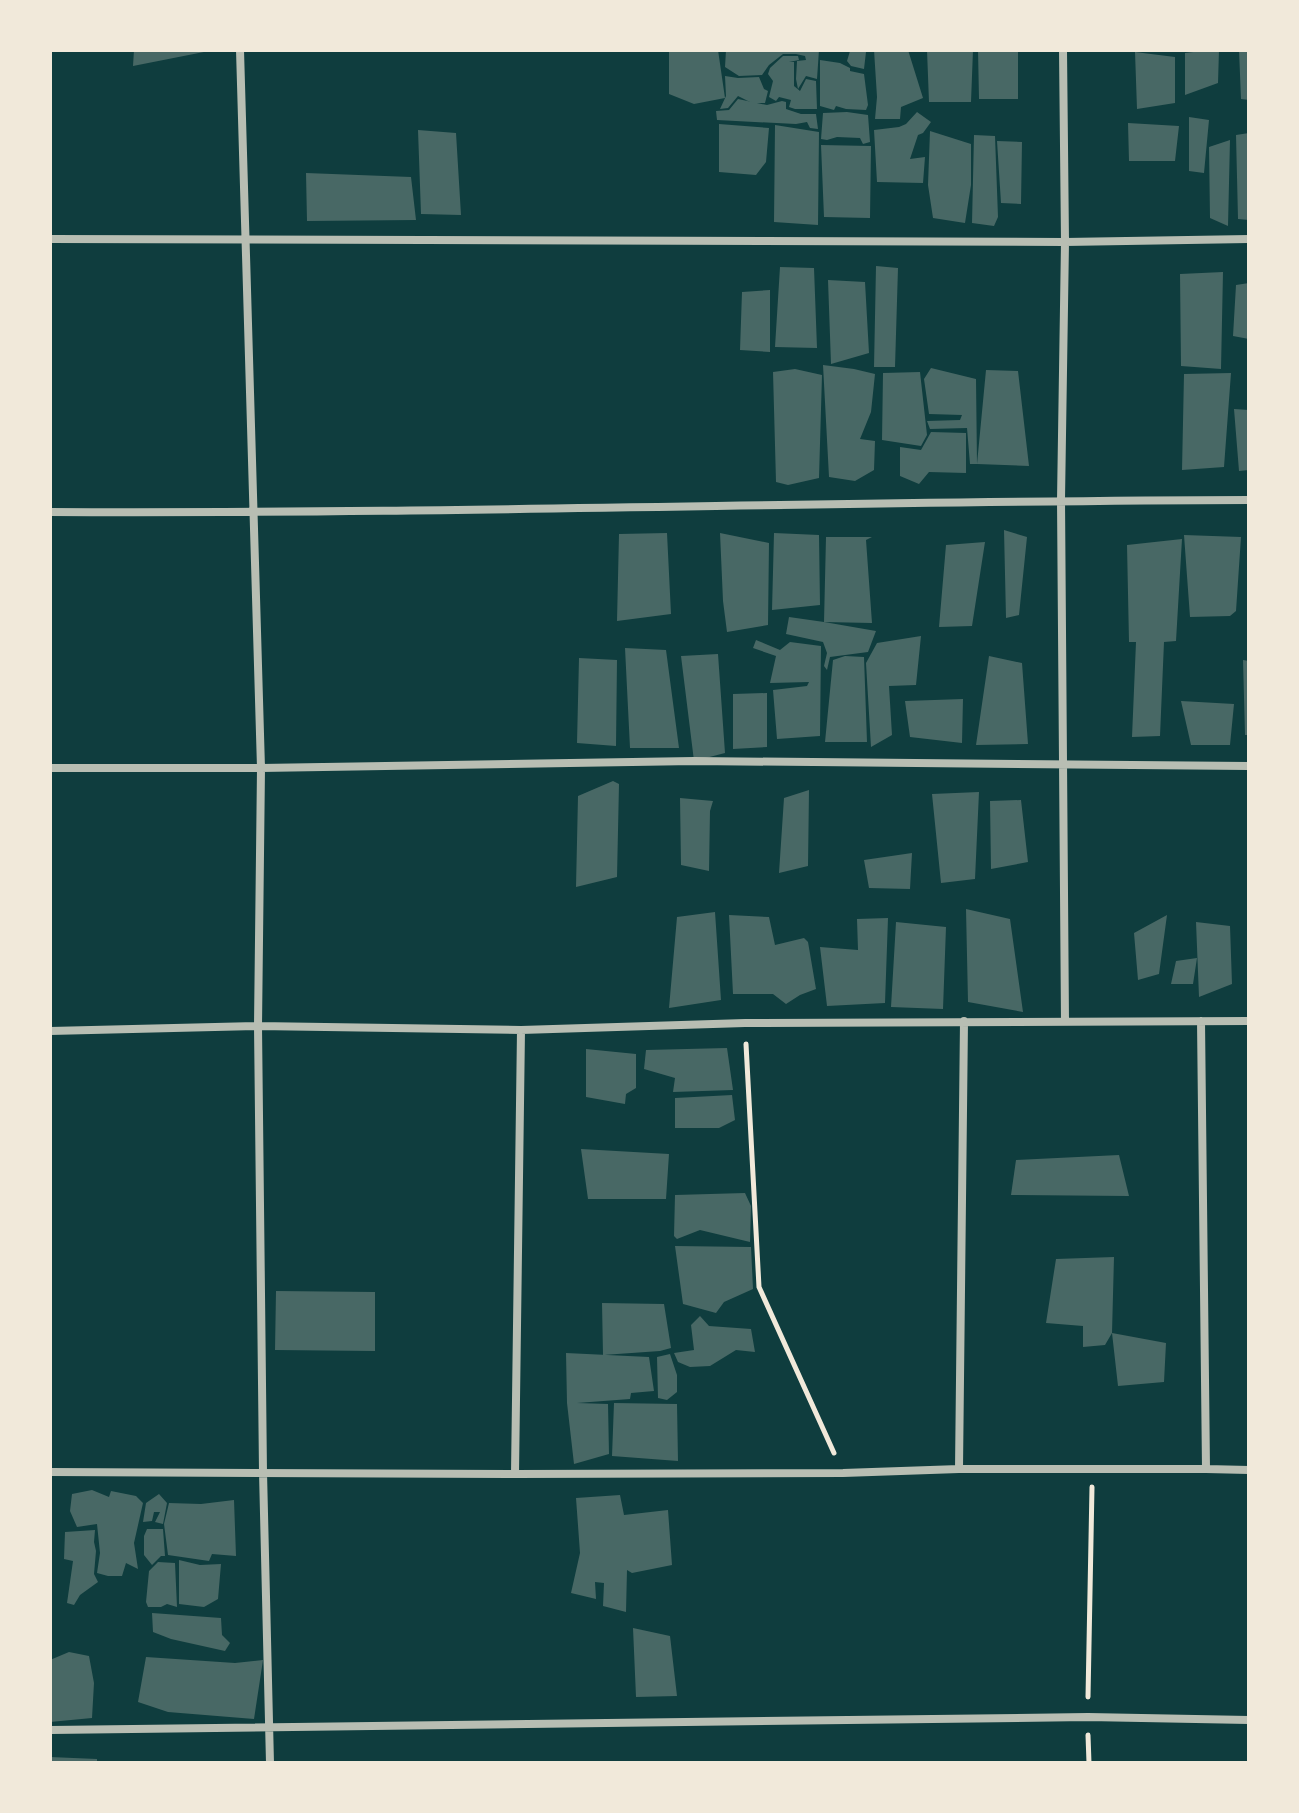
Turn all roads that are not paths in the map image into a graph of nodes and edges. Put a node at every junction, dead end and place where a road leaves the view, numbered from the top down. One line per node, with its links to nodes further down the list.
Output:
1 (240, 50): 5 (street)
2 (1063, 50): 6 (street)
3 (50, 239): 5 (street)
4 (1249, 239): 6 (street)
5 (246, 240): 6 (street); 10 (street)
6 (1065, 242): 7 (street)
7 (1061, 500): 8 (street); 10 (street); 11 (street)
8 (1249, 500)
9 (50, 512): 10 (street)
10 (253, 513): 14 (street)
11 (1064, 765): 12 (street); 14 (street); 18 (street)
12 (1249, 766)
13 (50, 768): 14 (street)
14 (261, 768): 19 (street)
15 (964, 1021): 18 (street); 20 (street); 22 (street)
16 (1201, 1021): 17 (street); 18 (street); 23 (street)
17 (1249, 1021)
18 (1065, 1022)
19 (258, 1026): 20 (street); 21 (street); 26 (street)
20 (521, 1030): 27 (street)
21 (50, 1031)
22 (959, 1469): 23 (street); 27 (street)
23 (1206, 1469): 24 (street)
24 (1249, 1470)
25 (50, 1472): 26 (street)
26 (263, 1472): 27 (street); 29 (street)
27 (515, 1474)
28 (1249, 1720): 29 (street)
29 (270, 1727): 30 (street); 31 (street)
30 (50, 1730)
31 (270, 1763)

